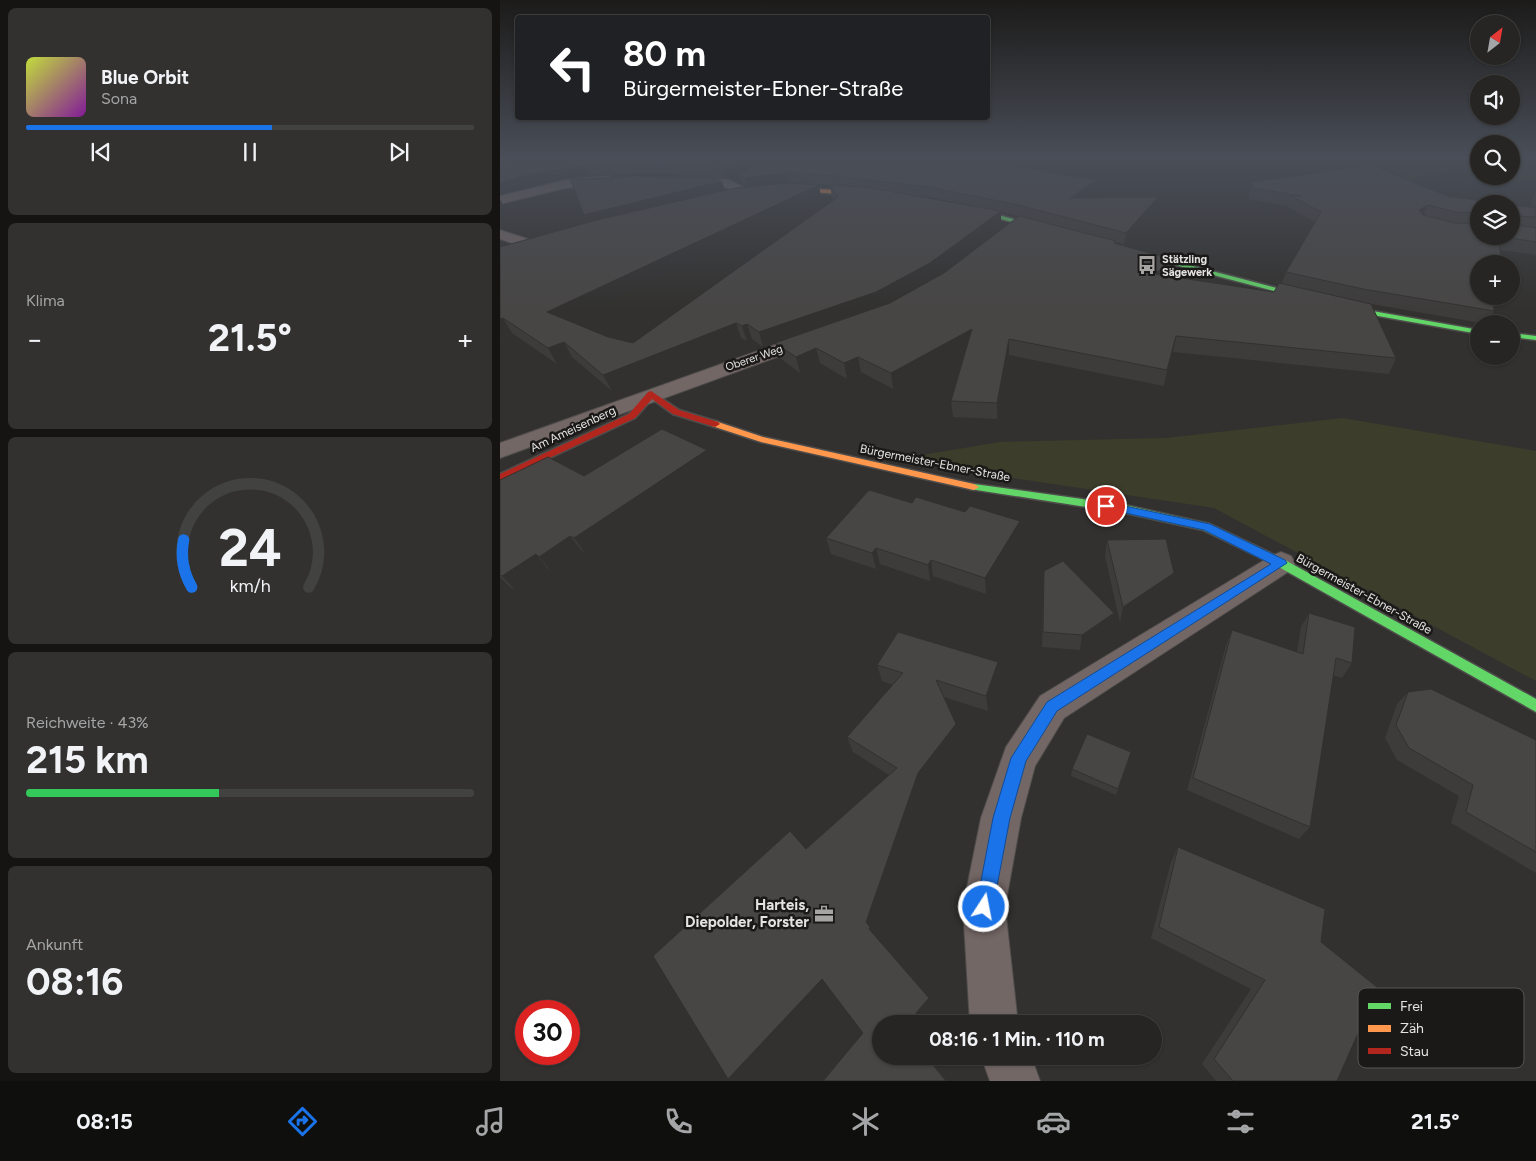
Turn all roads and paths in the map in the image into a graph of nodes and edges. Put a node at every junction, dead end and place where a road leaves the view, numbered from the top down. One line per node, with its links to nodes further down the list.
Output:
1 (967, 208): 2 (street)
2 (1017, 221): 4 (street); 5 (street)
3 (500, 234): 6 (street)
4 (1064, 234)
5 (994, 238)
6 (537, 244): 7 (street)
7 (516, 250)
8 (1130, 252): 9 (street)
9 (1470, 331)
10 (827, 332): 13 (street, Oberer Weg)
11 (1520, 336): 12 (street)
12 (1536, 338)
13 (651, 394): 14 (street, Oberer Weg); 15 (street, Am Ameisenberg); 16 (street, Bürgermeister-Ebner-Straße)
14 (500, 451)
15 (500, 478)
16 (1281, 563): 17 (street, Bürgermeister-Ebner-Straße); 18 (street)
17 (1536, 706)
18 (993, 1015)
19 (1009, 1065): 20 (street)
20 (1015, 1081)

